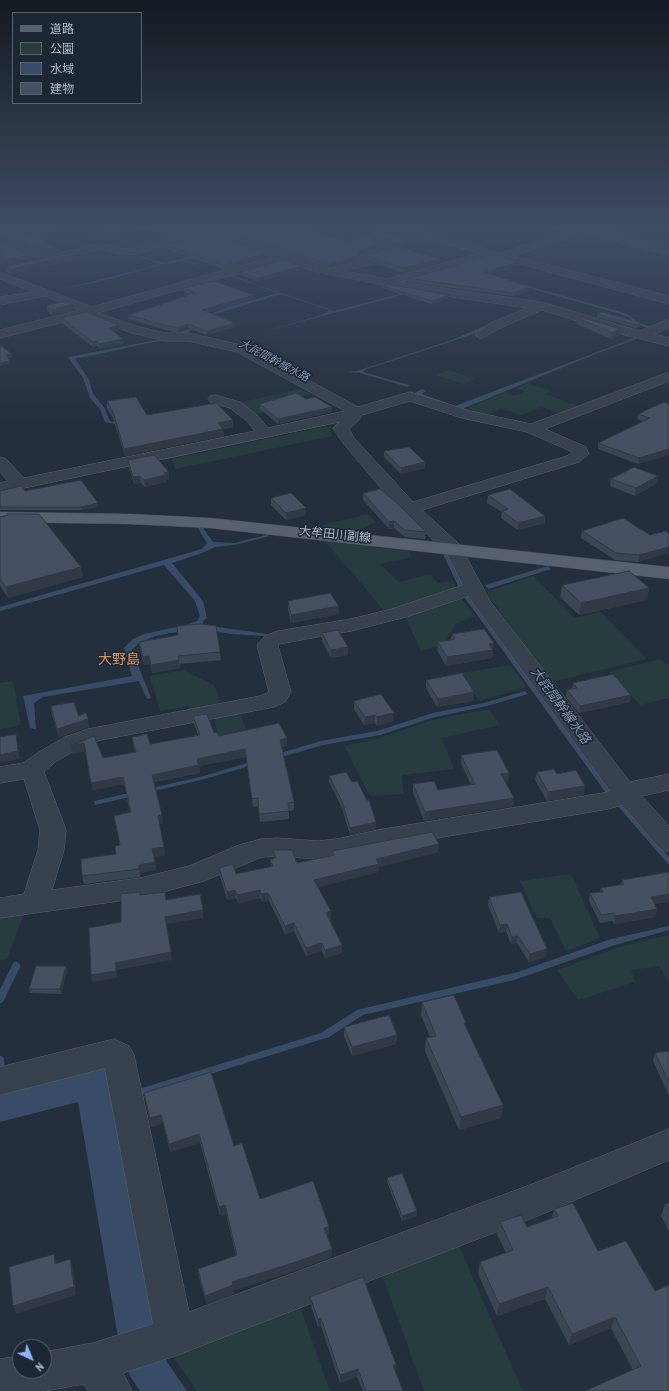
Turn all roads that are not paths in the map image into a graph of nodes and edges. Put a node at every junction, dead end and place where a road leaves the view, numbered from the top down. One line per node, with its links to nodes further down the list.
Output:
1 (156, 293): 8 (street)
2 (449, 293): 7 (street)
3 (642, 293): 5 (street)
4 (40, 294): 6 (street); 8 (street)
5 (669, 300)
6 (0, 301)
7 (541, 306): 11 (street); 12 (street)
8 (90, 312): 10 (street); 16 (street)
9 (669, 323): 12 (street)
10 (0, 334)
11 (481, 335)
12 (642, 335): 13 (street)
13 (669, 342)
14 (669, 376): 17 (street)
15 (215, 399): 18 (street)
16 (355, 412): 17 (street); 18 (street); 22 (street)
17 (532, 429): 22 (street)
18 (265, 434): 20 (street)
19 (0, 462): 20 (street)
20 (19, 483): 21 (street)
21 (0, 488)
22 (410, 508): 24 (street)
23 (0, 517): 24 (main road, 大牟田川副線)
24 (454, 549): 25 (main road, 大牟田川副線); 26 (street)
25 (669, 573)
26 (466, 591): 27 (street); 30 (street)
27 (30, 770): 28 (street); 32 (street)
28 (0, 775)
29 (669, 782): 30 (street)
30 (616, 797): 31 (street); 32 (street)
31 (669, 843)
32 (35, 902): 33 (street)
33 (0, 908)
34 (0, 1081): 36 (street)
35 (669, 1144): 36 (street)
36 (170, 1338): 37 (street)
37 (107, 1370): 38 (street)
38 (0, 1380)

